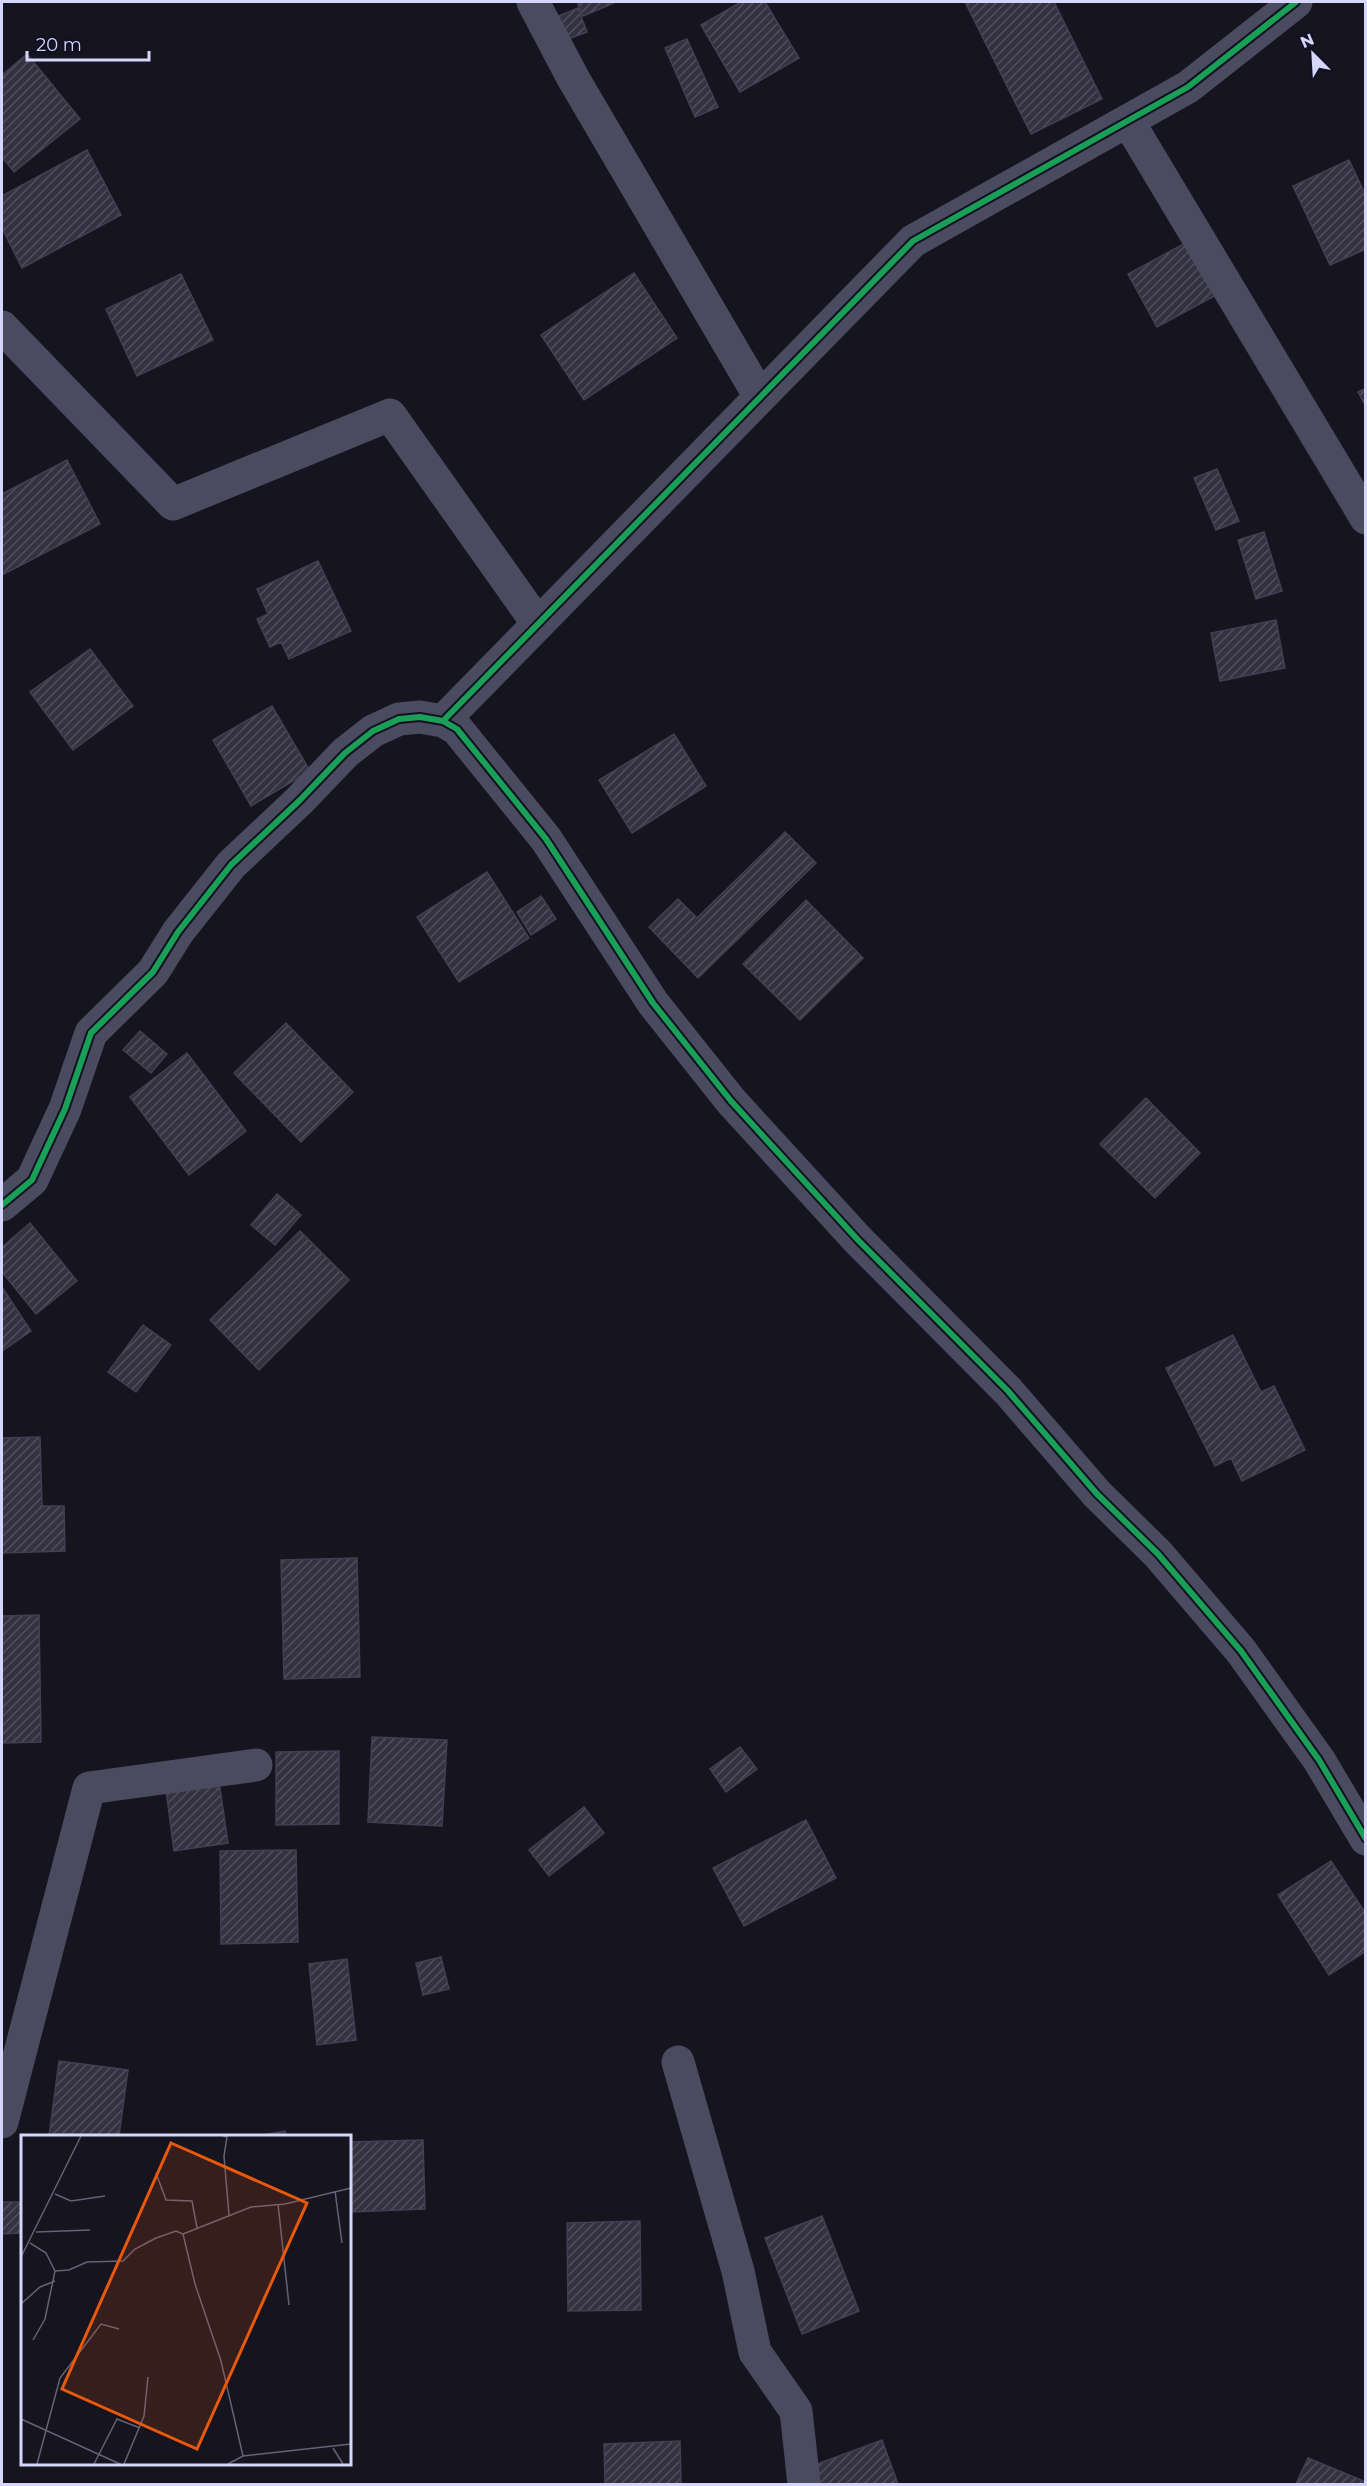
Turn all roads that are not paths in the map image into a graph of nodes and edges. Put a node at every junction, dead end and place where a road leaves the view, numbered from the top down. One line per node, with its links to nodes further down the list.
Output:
1 (533, 2): 5 (street)
2 (1296, 2): 3 (street)
3 (1128, 121): 5 (street); 6 (street)
4 (2, 327): 7 (street)
5 (760, 397): 7 (street)
6 (1365, 518)
7 (538, 624): 8 (street)
8 (443, 721): 9 (street); 11 (street)
9 (2, 1205)
10 (256, 1765): 13 (street)
11 (1365, 1839)
12 (678, 2062): 14 (street)
13 (2, 2122)
14 (804, 2484)

